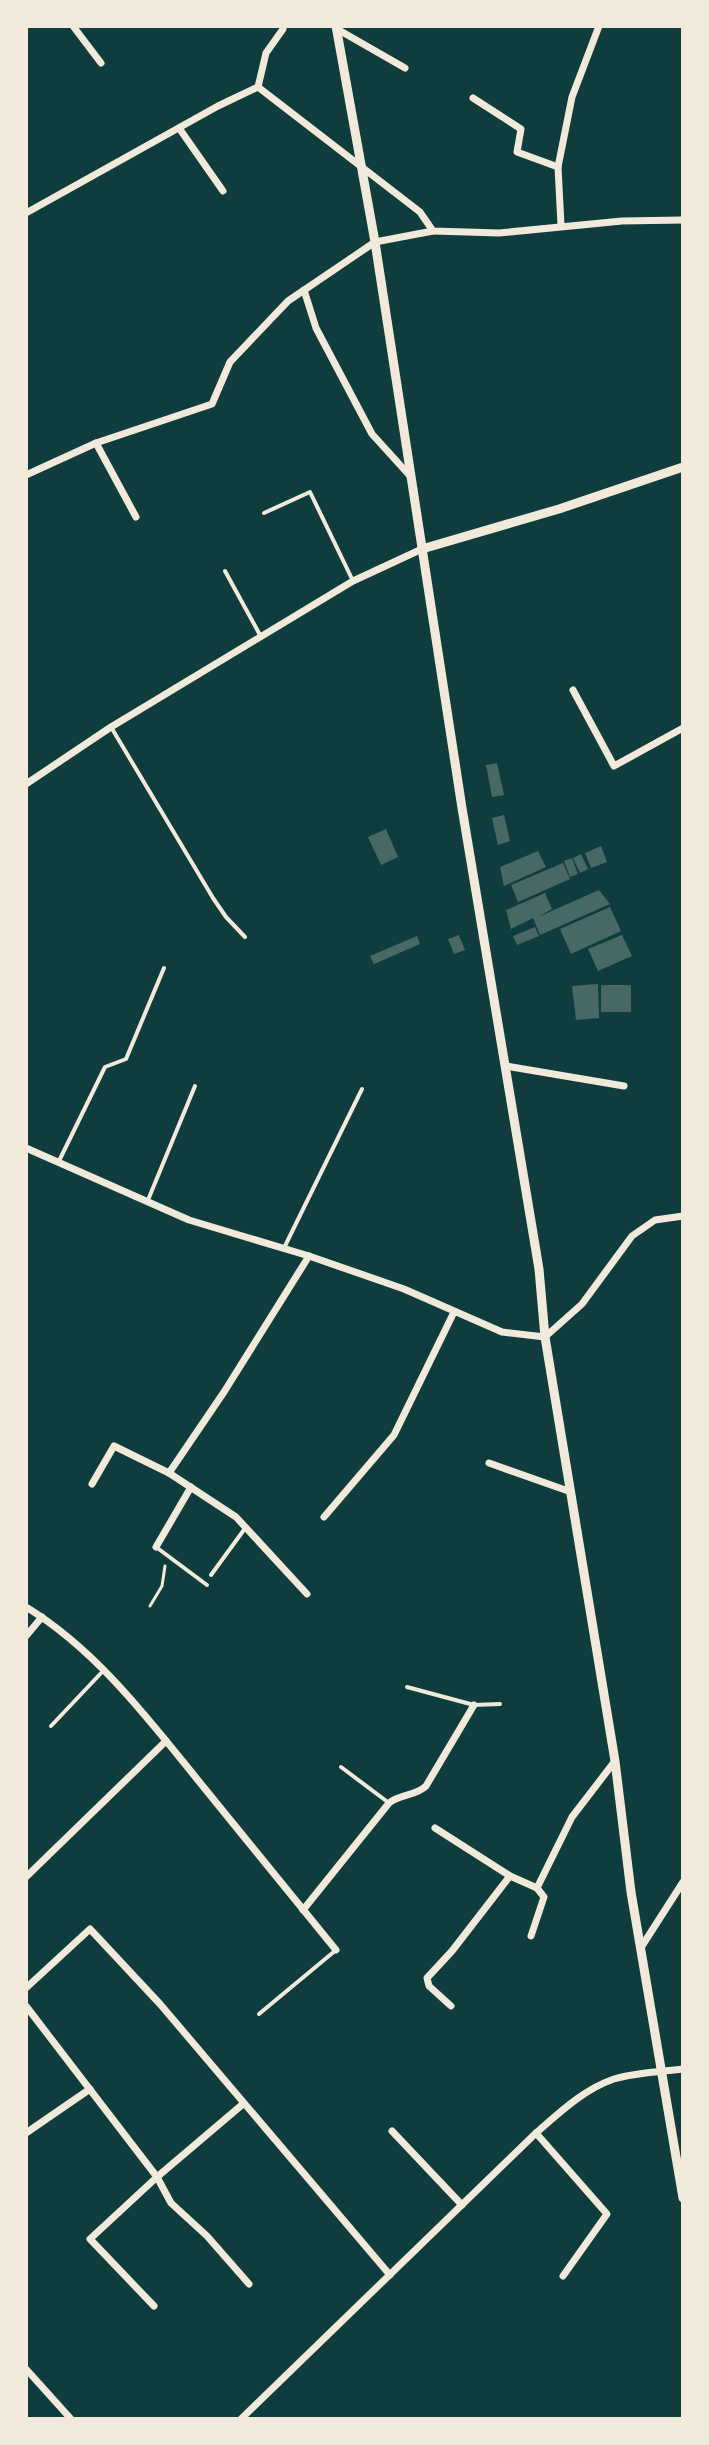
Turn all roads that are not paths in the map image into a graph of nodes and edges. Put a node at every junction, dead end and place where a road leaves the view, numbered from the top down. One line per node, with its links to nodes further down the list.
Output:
1 (73, 26): 5 (street)
2 (283, 26): 7 (street)
3 (599, 26): 11 (street)
4 (336, 27): 6 (street); 10 (street)
5 (101, 63)
6 (405, 68)
7 (258, 87): 9 (street); 10 (street)
8 (473, 98): 11 (street)
9 (179, 128): 12 (street); 13 (street)
10 (360, 164): 16 (street); 17 (street)
11 (558, 167): 15 (street)
12 (223, 191)
13 (26, 213)
14 (683, 220): 15 (street)
15 (561, 225): 16 (street)
16 (433, 231): 17 (street)
17 (375, 242): 18 (street); 22 (street)
18 (304, 290): 19 (street); 22 (street)
19 (96, 443): 21 (street); 24 (street)
20 (683, 467): 25 (street)
21 (26, 475)
22 (412, 478): 25 (street)
23 (264, 513): 27 (lane)
24 (136, 517)
25 (422, 549): 27 (street); 35 (street)
26 (225, 571): 28 (lane)
27 (353, 581): 28 (street)
28 (261, 637): 30 (street)
29 (573, 690): 31 (street)
30 (111, 727): 32 (street); 33 (lane)
31 (683, 728)
32 (26, 784)
33 (245, 937)
34 (164, 968): 40 (lane)
35 (506, 1066): 37 (street); 46 (street)
36 (195, 1086): 41 (lane)
37 (624, 1086)
38 (362, 1089): 43 (lane)
39 (26, 1148): 40 (street)
40 (57, 1163): 41 (street)
41 (147, 1202): 43 (street)
42 (683, 1216): 46 (street)
43 (284, 1248): 44 (street)
44 (309, 1256): 45 (street); 48 (street)
45 (454, 1312): 46 (street); 52 (street)
46 (545, 1337): 51 (street)
47 (489, 1463): 51 (street)
48 (169, 1473): 49 (street); 50 (street)
49 (92, 1484)
50 (191, 1487): 53 (street); 54 (street)
51 (571, 1492): 67 (street)
52 (324, 1517)
53 (246, 1527): 55 (lane); 57 (street)
54 (156, 1547): 56 (lane)
55 (211, 1575)
56 (207, 1585)
57 (307, 1594)
58 (26, 1607): 59 (street)
59 (42, 1617): 60 (street); 61 (street)
60 (26, 1636)
61 (103, 1671): 65 (lane); 66 (street)
62 (407, 1687): 64 (lane)
63 (500, 1704): 64 (lane)
64 (474, 1705): 69 (street)
65 (51, 1726)
66 (166, 1741): 72 (street); 75 (street)
67 (615, 1761): 74 (street); 77 (street)
68 (341, 1767): 69 (lane)
69 (389, 1803): 75 (street)
70 (435, 1828): 71 (street)
71 (510, 1876): 74 (street); 81 (street)
72 (26, 1877)
73 (683, 1882): 77 (street)
74 (537, 1888): 76 (street)
75 (303, 1910): 78 (street)
76 (531, 1936)
77 (642, 1946): 83 (street)
78 (336, 1950): 82 (lane)
79 (26, 1988): 86 (street)
80 (26, 2006): 85 (street)
81 (451, 2006)
82 (259, 2014)
83 (662, 2069): 84 (street); 89 (street); 91 (street)
84 (682, 2071)
85 (90, 2089): 88 (street); 90 (street)
86 (243, 2104): 90 (street); 93 (street)
87 (392, 2131): 92 (street)
88 (26, 2133)
89 (536, 2133): 92 (street); 94 (street)
90 (157, 2177): 95 (street); 96 (street)
91 (683, 2198)
92 (462, 2205): 93 (street)
93 (390, 2275): 98 (street)
94 (563, 2276)
95 (249, 2284)
96 (154, 2306)
97 (26, 2369): 99 (street)
98 (249, 2411): 100 (street); 101 (lane)
99 (71, 2419)
100 (241, 2419)
101 (256, 2419)

